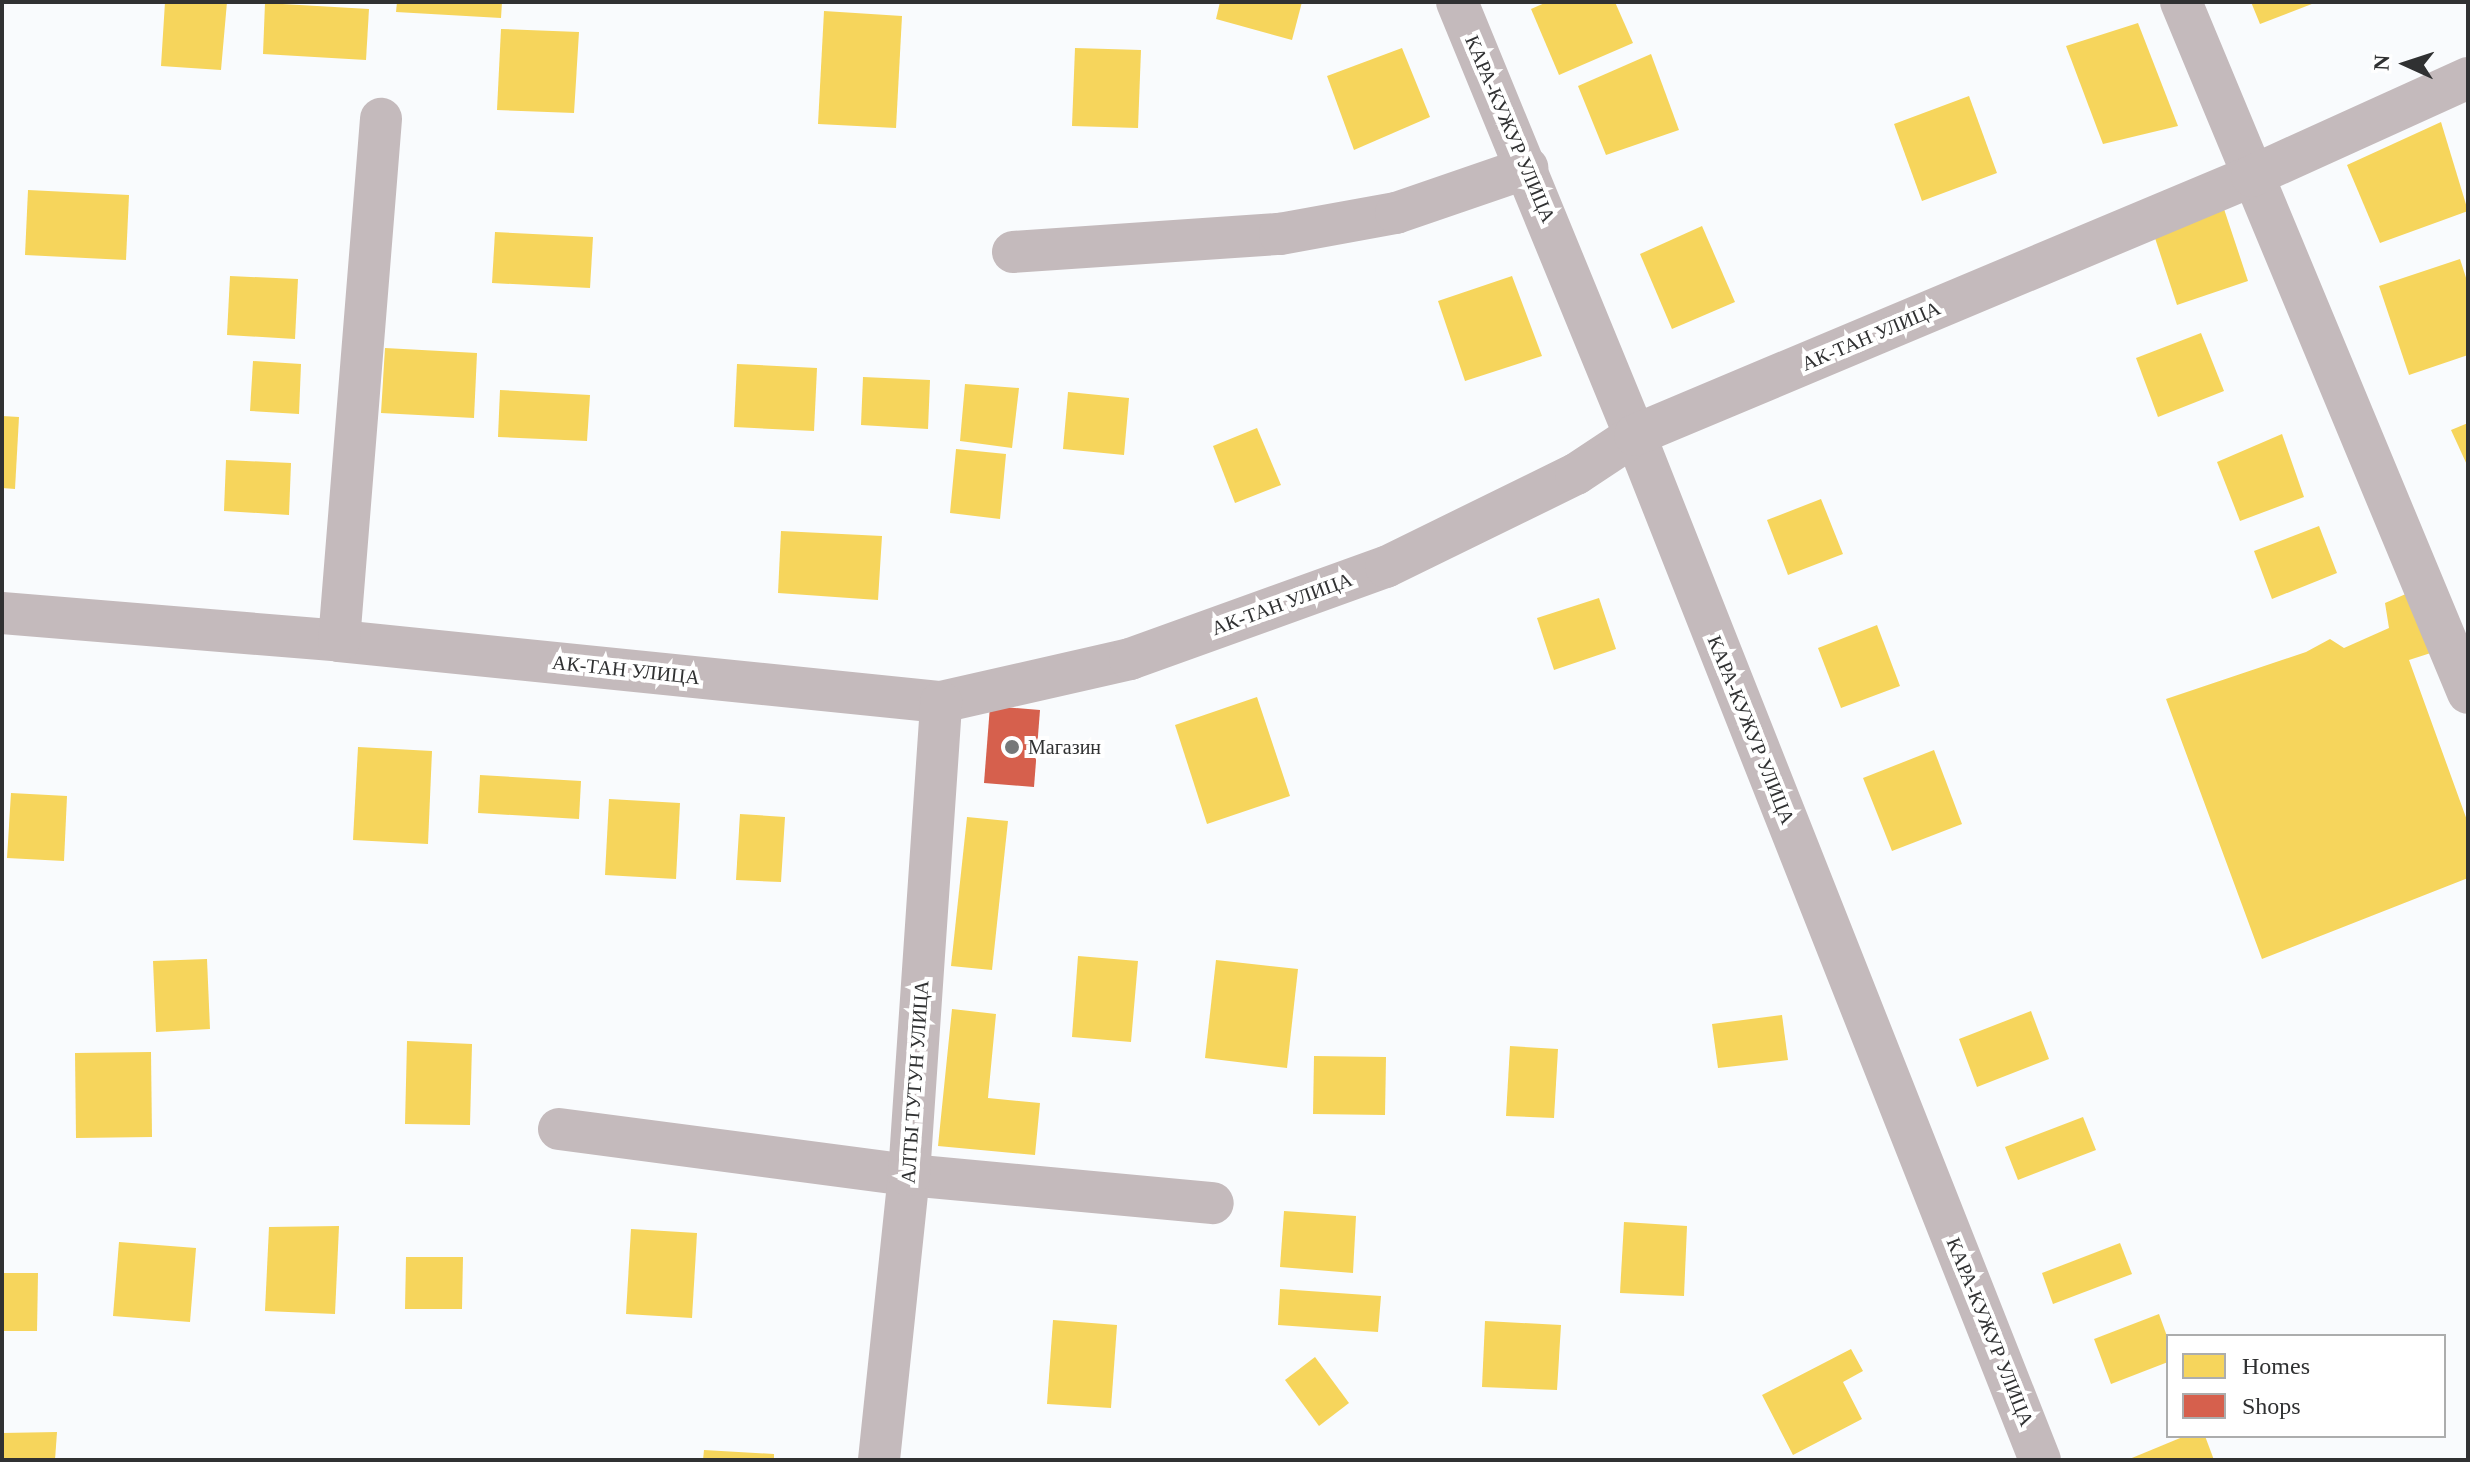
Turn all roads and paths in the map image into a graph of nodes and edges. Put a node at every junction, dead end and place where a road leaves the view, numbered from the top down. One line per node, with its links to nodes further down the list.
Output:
1 (1457, 2): 5 (street, КАРА-КУЖУР УЛИЦА)
2 (2181, 2): 6 (street)
3 (2468, 78): 6 (street, АК-ТАН УЛИЦА)
4 (381, 119): 10 (street)
5 (1527, 168): 7 (street); 8 (street, КАРА-КУЖУР УЛИЦА)
6 (2252, 176): 8 (street, АК-ТАН УЛИЦА); 11 (street)
7 (1013, 252)
8 (1635, 435): 12 (street, АК-ТАН УЛИЦА); 17 (street, КАРА-КУЖУР УЛИЦА)
9 (2, 613): 10 (street, АК-ТАН УЛИЦА)
10 (339, 641): 12 (street, АК-ТАН УЛИЦА)
11 (2468, 693)
12 (941, 702): 14 (street, АЛТЫ ТУТУН УЛИЦА)
13 (559, 1129): 14 (street)
14 (909, 1175): 15 (street); 16 (street, АЛТЫ ТУТУН УЛИЦА)
15 (1213, 1203)
16 (879, 1460)
17 (2040, 1460)

